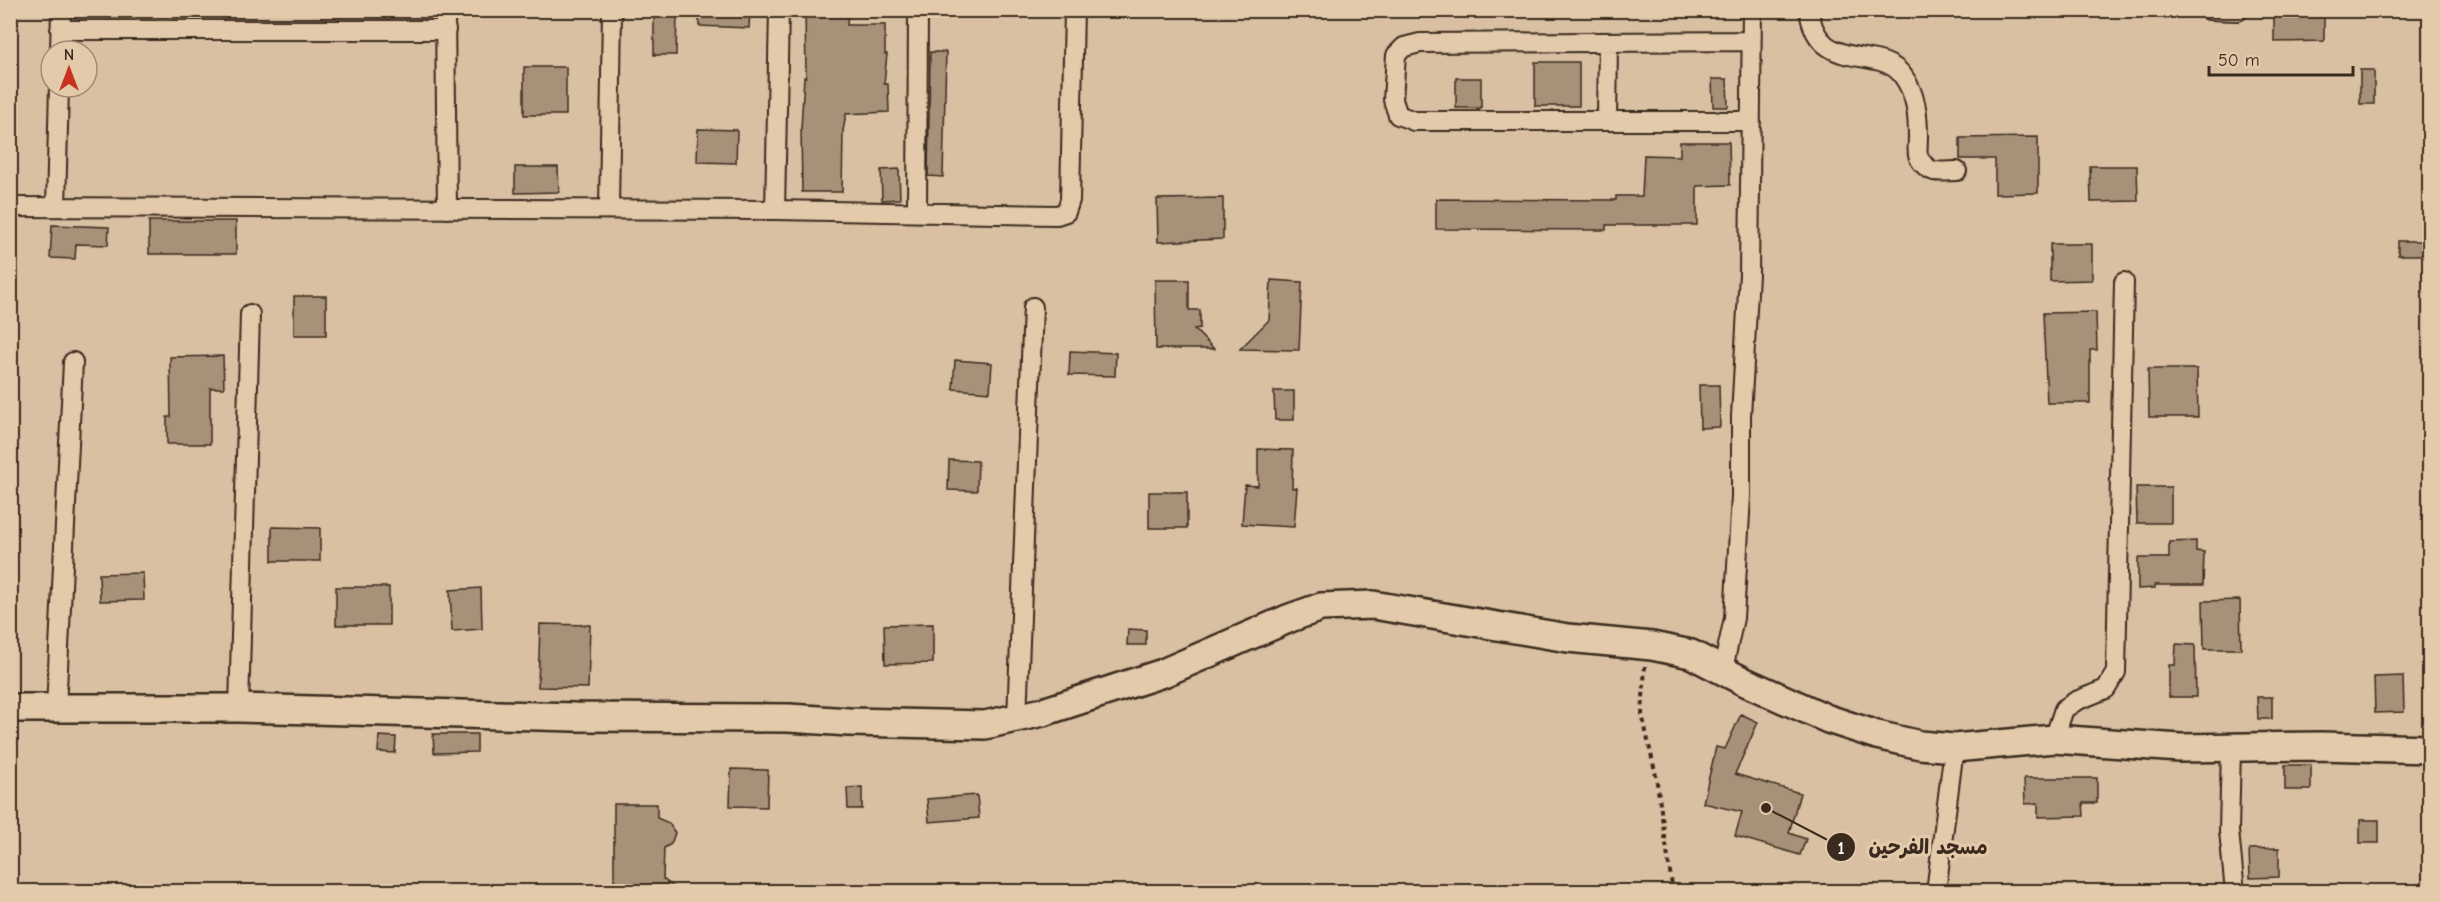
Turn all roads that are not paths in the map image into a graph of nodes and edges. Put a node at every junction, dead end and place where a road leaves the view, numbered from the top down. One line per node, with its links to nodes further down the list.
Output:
1 (61, 10): 11 (street)
2 (445, 10): 12 (street)
3 (612, 10): 23 (street)
4 (779, 10): 24 (street)
5 (918, 10): 25 (street)
6 (1074, 10): 25 (street)
7 (1752, 10): 14 (street)
8 (1809, 10): 19 (street)
9 (2209, 10): 10 (street)
10 (2238, 11)
11 (60, 30): 12 (street); 13 (street)
12 (446, 30): 22 (street)
13 (60, 39)
14 (1751, 41): 15 (street); 18 (street)
15 (1608, 43): 17 (street); 17 (street)
16 (59, 99): 21 (street)
17 (1607, 122): 18 (street)
18 (1751, 122): 30 (street)
19 (1957, 171)
20 (10, 207): 21 (street)
21 (56, 207): 22 (street)
22 (447, 209): 23 (street)
23 (609, 209): 24 (street)
24 (775, 210): 25 (street)
25 (917, 212)
26 (2124, 282): 35 (street)
27 (1033, 307): 34 (street)
28 (250, 314): 32 (street)
29 (73, 362): 33 (street)
30 (1723, 669): 34 (street); 36 (street)
31 (10, 708): 33 (street)
32 (239, 708): 33 (street); 34 (street)
33 (56, 709)
34 (1017, 719)
35 (2054, 739): 36 (street); 37 (street)
36 (1954, 747): 39 (street)
37 (2230, 747): 38 (street); 40 (street)
38 (2430, 749)
39 (1936, 891)
40 (2235, 891)

